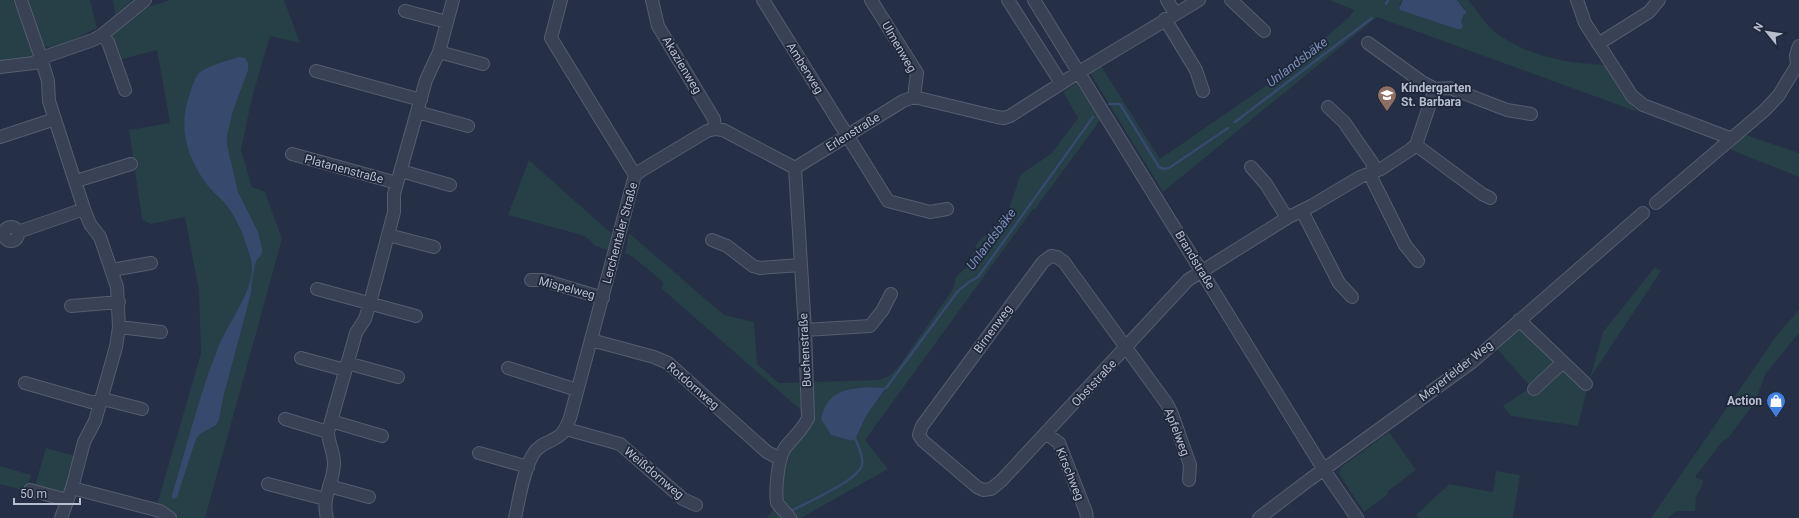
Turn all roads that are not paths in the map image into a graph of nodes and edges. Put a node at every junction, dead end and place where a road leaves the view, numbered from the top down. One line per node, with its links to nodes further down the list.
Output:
1 (21, 0): 24 (street)
2 (145, 0): 19 (street)
3 (453, 0): 17 (street, Platanenstraße)
4 (561, 0): 51 (street, Lerchentaler Straße)
5 (652, 0): 41 (street, Akazienweg)
6 (763, 0): 42 (street, Amberweg)
7 (871, 0): 34 (street, Ulmenweg)
8 (1008, 0): 30 (street)
9 (1034, 0): 29 (street, Brandstraße)
10 (1167, 0): 16 (street)
11 (1198, 0): 16 (street)
12 (1231, 0): 18 (street)
13 (1578, 0): 21 (street)
14 (1659, 0): 21 (street)
15 (405, 11): 17 (street)
16 (1170, 16): 29 (street); 33 (street)
17 (447, 22): 23 (street, Platanenstraße)
18 (1264, 31)
19 (102, 35): 24 (street); 32 (street)
20 (1368, 43): 31 (street)
21 (1598, 44): 44 (street)
22 (1799, 46): 26 (street)
23 (440, 52): 25 (street); 35 (street, Platanenstraße)
24 (41, 58): 27 (street); 39 (street)
25 (483, 64)
26 (1798, 66): 44 (street)
27 (0, 67)
28 (316, 71): 35 (street)
29 (1079, 72): 30 (street); 70 (street, Brandstraße)
30 (1061, 83): 34 (street)
31 (1435, 89): 38 (street); 45 (street)
32 (125, 90)
33 (1203, 91)
34 (914, 97): 42 (street, Erlenstraße)
35 (421, 100): 37 (street, Platanenstraße)
36 (1328, 107): 50 (street)
37 (417, 112): 40 (street); 52 (street, Platanenstraße)
38 (1531, 114)
39 (55, 119): 43 (street); 53 (street)
40 (468, 126)
41 (715, 129): 49 (street); 51 (street)
42 (848, 135): 49 (street, Erlenstraße); 58 (street, Amberweg)
43 (0, 137)
44 (1730, 138): 56 (street)
45 (1416, 145): 50 (street, Obststraße); 55 (street)
46 (292, 154): 52 (street, Platanenstraße)
47 (131, 164): 53 (street)
48 (1251, 167): 61 (street)
49 (795, 168): 68 (street, Buchenstraße)
50 (1372, 173): 59 (street, Obststraße); 66 (street)
51 (635, 175): 75 (street, Lerchentaler Straße)
52 (399, 177): 54 (street, Platanenstraße); 63 (street, Platanenstraße)
53 (76, 181): 57 (street)
54 (450, 185)
55 (1490, 198)
56 (1656, 203)
57 (84, 209): 62 (street); 69 (street)
58 (947, 209)
59 (1302, 211): 61 (street, Obststraße); 74 (street)
60 (1643, 213): 80 (street, Meyerfelder Weg)
61 (1287, 218): 70 (street, Obststraße)
62 (18, 232)
63 (388, 235): 65 (street); 77 (street, Platanenstraße)
64 (712, 240): 68 (street)
65 (434, 247)
66 (1418, 261)
67 (152, 263): 69 (street)
68 (801, 265): 82 (street, Buchenstraße)
69 (112, 270): 76 (street)
70 (1201, 271): 85 (street, Obststraße); 105 (street, Brandstraße)
71 (531, 280): 75 (street, Mispelweg)
72 (317, 289): 77 (street)
73 (891, 294): 82 (street)
74 (1352, 297)
75 (602, 298): 84 (street, Lerchentaler Straße)
76 (119, 302): 78 (street); 81 (street)
77 (370, 303): 79 (street); 88 (street, Platanenstraße)
78 (71, 306)
79 (416, 316)
80 (1519, 320): 87 (street); 105 (street, Meyerfelder Weg)
81 (119, 327): 83 (street); 95 (street)
82 (805, 330): 103 (street, Buchenstraße)
83 (161, 332)
84 (591, 340): 94 (street, Lerchentaler Straße); 103 (street, Rotdornweg)
85 (1126, 348): 100 (street, Obststraße); 106 (street, Apfelweg); 111 (street, Birnenweg)
86 (301, 358): 88 (street)
87 (1563, 362): 92 (street); 93 (street)
88 (346, 366): 90 (street); 98 (street, Platanenstraße)
89 (508, 368): 94 (street)
90 (398, 377)
91 (25, 383): 95 (street)
92 (1586, 384)
93 (1534, 389)
94 (577, 390): 99 (street, Lerchentaler Straße)
95 (100, 401): 96 (street); 109 (street)
96 (142, 409)
97 (285, 419): 98 (street)
98 (330, 426): 101 (street); 108 (street, Platanenstraße)
99 (566, 429): 104 (street); 115 (street, Weißdornweg)
100 (1046, 434): 111 (street, Obststraße); 121 (street, Kirschweg)
101 (382, 436)
102 (479, 453): 104 (street)
103 (780, 459): 120 (street, Buchenstraße)
104 (528, 467): 119 (street)
105 (1324, 470): 122 (street, Meyerfelder Weg); 123 (street, Brandstraße)
106 (1189, 480)
107 (268, 484): 113 (street)
108 (329, 486): 112 (street); 113 (street, Platanenstraße)
109 (72, 488): 114 (street); 117 (street)
110 (30, 490): 114 (street)
111 (983, 490)
112 (369, 497)
113 (325, 499): 118 (street, Platanenstraße)
114 (67, 500): 116 (street)
115 (696, 505)
116 (61, 518)
117 (170, 518)
118 (327, 518)
119 (516, 518)
120 (790, 518)
121 (1087, 518)
122 (1260, 518)
123 (1357, 518)

